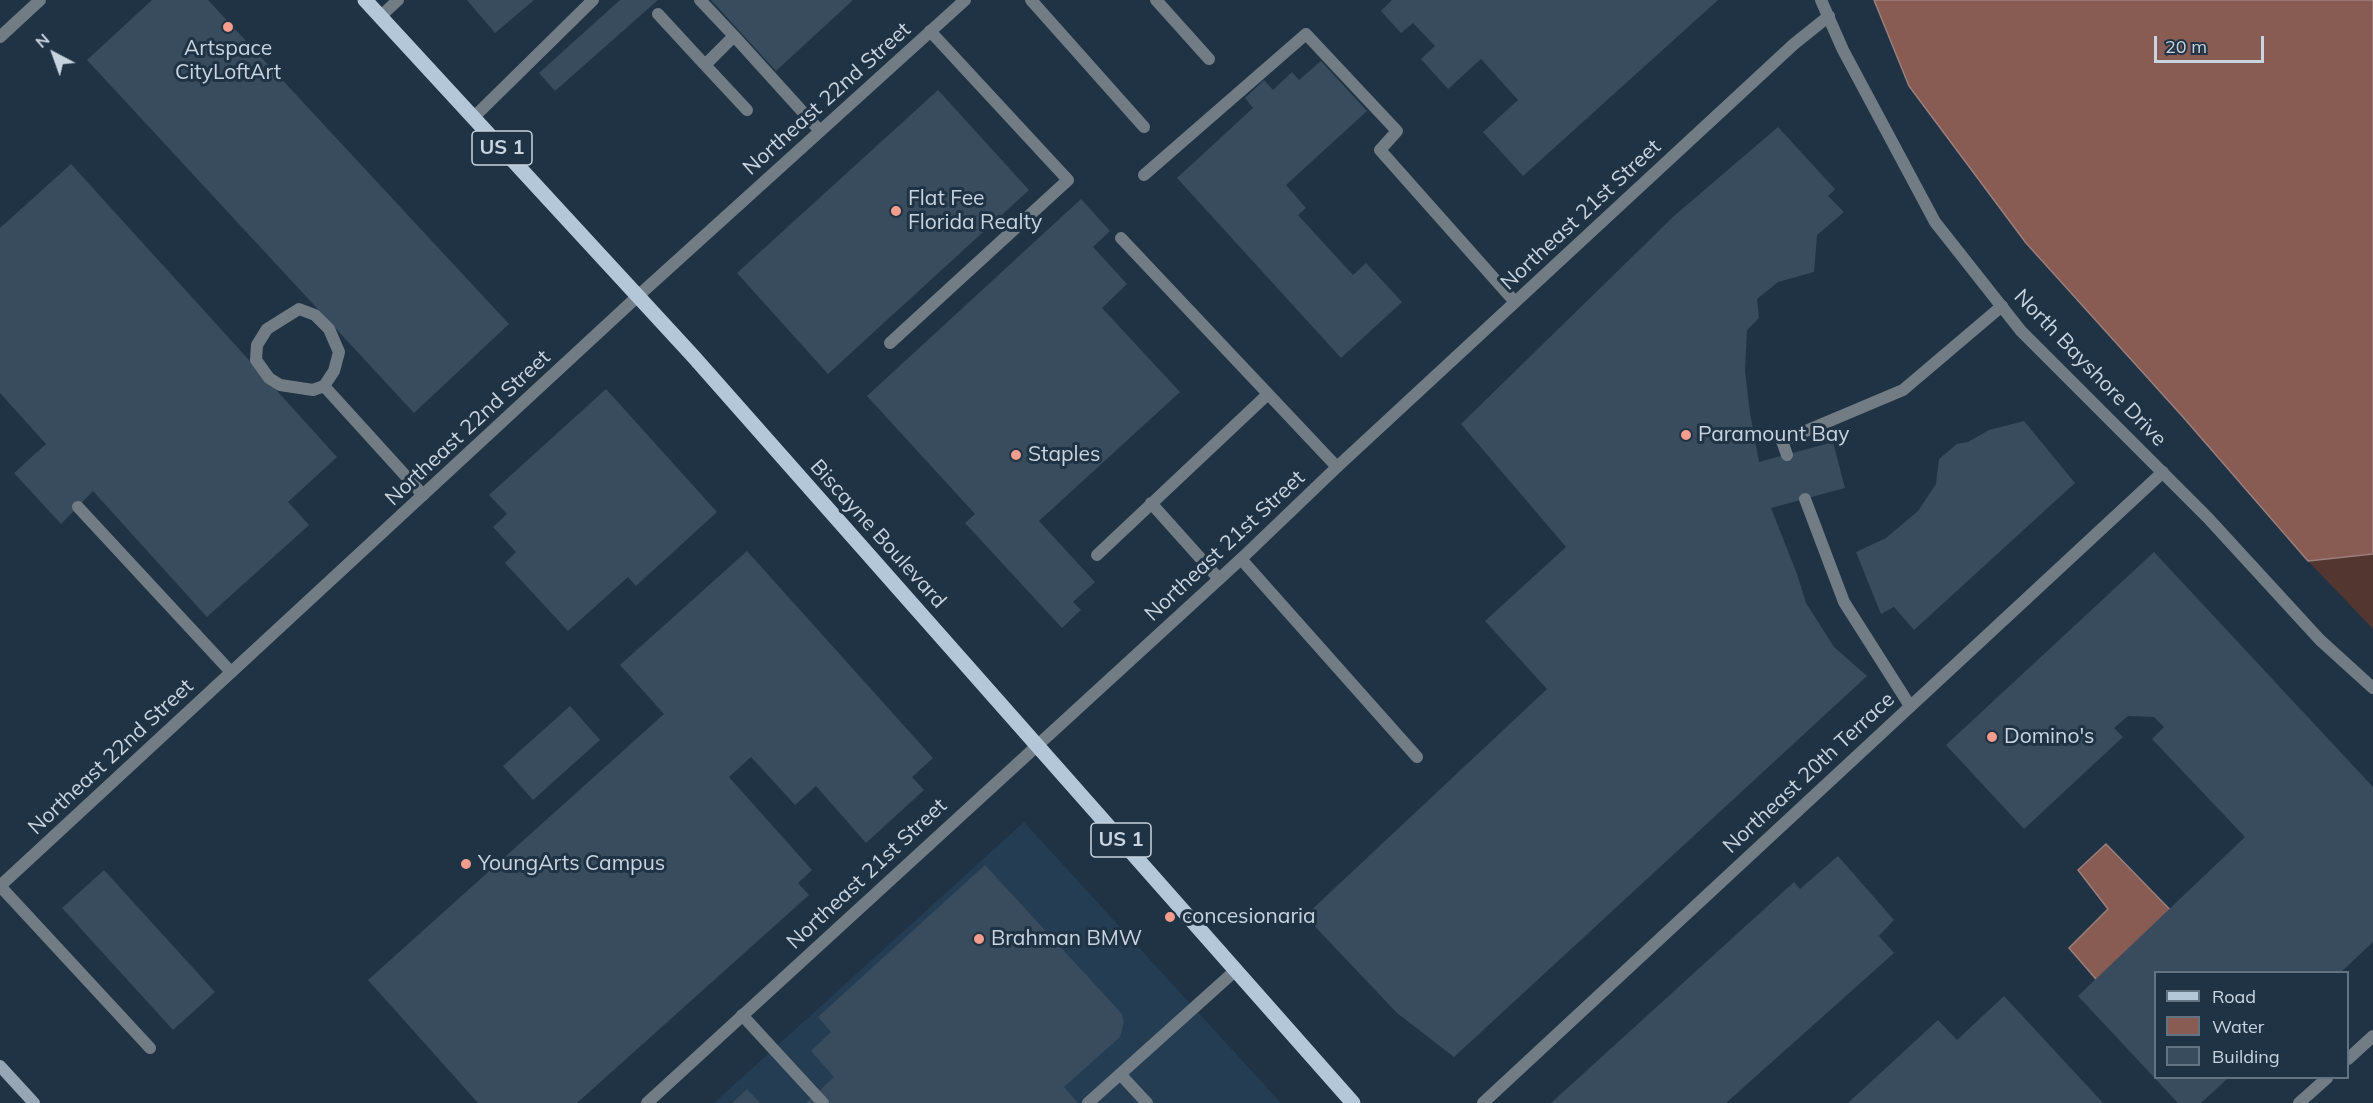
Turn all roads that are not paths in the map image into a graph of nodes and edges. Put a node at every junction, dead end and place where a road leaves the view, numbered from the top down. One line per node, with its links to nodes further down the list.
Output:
1 (40, 0): 15 (street)
2 (365, 0): 11 (main road, Biscayne Boulevard / US 1)
3 (398, 0): 11 (street)
4 (593, 0): 19 (street)
5 (700, 0): 14 (street)
6 (964, 0): 13 (street, Northeast 22nd Street)
7 (1032, 0): 20 (street)
8 (1156, 0): 16 (street)
9 (1821, 0): 12 (street, North Bayshore Drive)
10 (658, 14): 17 (street)
11 (381, 16): 19 (main road, Biscayne Boulevard / US 1)
12 (1829, 16): 25 (street, Northeast 21st Street); 26 (street, North Bayshore Drive)
13 (930, 31): 21 (street, Northeast 22nd Street); 27 (street)
14 (734, 36): 17 (street); 21 (street)
15 (0, 37)
16 (1209, 59)
17 (705, 65): 18 (street)
18 (747, 110)
19 (474, 117): 24 (main road, Biscayne Boulevard / US 1)
20 (1144, 127)
21 (820, 131): 24 (street, Northeast 22nd Street)
22 (1144, 176): 25 (street)
23 (1120, 238): 29 (street)
24 (638, 296): 33 (street, Northeast 22nd Street); 43 (main road, Biscayne Boulevard / US 1)
25 (1515, 302): 31 (street, Northeast 21st Street)
26 (2002, 306): 30 (street); 32 (street, North Bayshore Drive)
27 (890, 343)
28 (324, 386): 28 (street); 33 (street)
29 (1268, 394): 31 (street); 35 (street)
30 (1787, 455)
31 (1337, 467): 38 (street, Northeast 21st Street)
32 (2163, 472): 41 (street, North Bayshore Drive); 42 (street, Northeast 20th Terrace)
33 (423, 495): 40 (street, Northeast 22nd Street)
34 (1804, 499): 42 (street)
35 (1151, 503): 37 (street); 39 (street)
36 (78, 507): 40 (street)
37 (1097, 555)
38 (1241, 559): 39 (street, Northeast 21st Street); 44 (street)
39 (1219, 579): 43 (street, Northeast 21st Street)
40 (231, 672): 45 (street, Northeast 22nd Street)
41 (2373, 688)
42 (1910, 706): 60 (street, Northeast 20th Terrace)
43 (1036, 745): 46 (main road, Biscayne Boulevard / US 1); 47 (street, Northeast 21st Street)
44 (1417, 757)
45 (0, 886): 49 (street)
46 (1236, 970): 52 (street); 59 (main road, Biscayne Boulevard / US 1)
47 (742, 1015): 55 (street, Northeast 21st Street); 56 (street)
48 (2373, 1036): 50 (street)
49 (150, 1048)
50 (2349, 1058)
51 (0, 1066): 54 (main road)
52 (1120, 1074): 57 (street); 58 (street)
53 (2325, 1079): 61 (street)
54 (34, 1103)
55 (646, 1103)
56 (823, 1103)
57 (1088, 1103)
58 (1147, 1103)
59 (1353, 1103)
60 (1482, 1103)
61 (2299, 1103)

